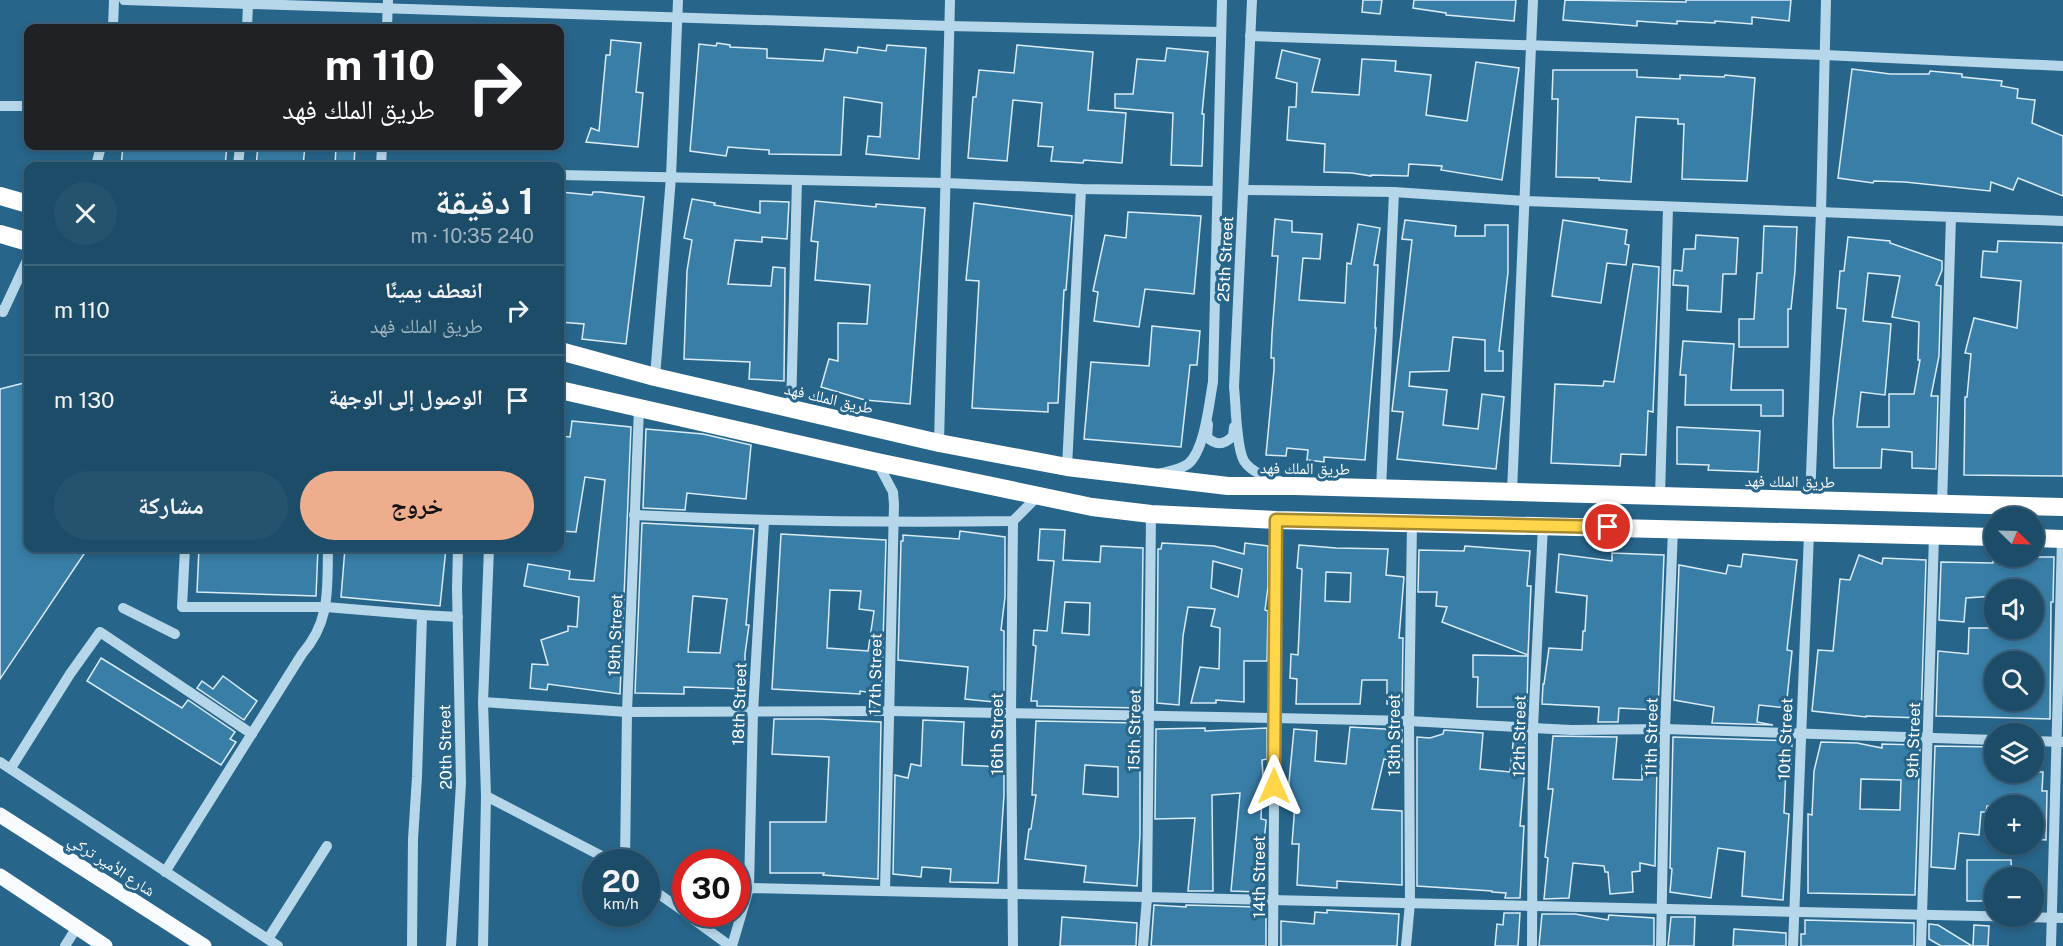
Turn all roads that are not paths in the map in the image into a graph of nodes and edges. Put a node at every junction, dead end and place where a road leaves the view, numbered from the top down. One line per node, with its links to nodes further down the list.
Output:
1 (114, 0): 12 (street)
2 (124, 0): 9 (street)
3 (678, 0): 11 (street)
4 (950, 0): 15 (street)
5 (1222, 0): 16 (street, 25th Street)
6 (1252, 0): 17 (street, 25th Street)
7 (1533, 0): 18 (street)
8 (1826, 0): 19 (street)
9 (248, 4): 10 (street); 13 (street)
10 (388, 4): 11 (street); 14 (street)
11 (678, 17): 15 (street); 24 (street)
12 (113, 24)
13 (247, 24)
14 (387, 24)
15 (949, 26): 16 (street); 26 (street)
16 (1221, 32): 29 (street, 25th Street)
17 (1250, 36): 18 (street); 28 (street, 25th Street)
18 (1532, 46): 19 (street); 32 (street)
19 (1824, 55): 20 (street); 35 (street)
20 (2063, 66)
21 (0, 106): 22 (street)
22 (24, 106)
23 (564, 175): 24 (street)
24 (671, 177): 25 (street); 43 (street)
25 (797, 180): 26 (street); 48 (street)
26 (946, 183): 27 (street); 49 (street)
27 (1081, 189): 29 (street); 51 (street)
28 (1244, 190): 30 (street); 45 (street, 25th Street)
29 (1216, 191): 44 (street, 25th Street)
30 (1394, 192): 32 (street); 54 (street)
31 (0, 196): 33 (highway)
32 (1525, 201): 34 (street); 55 (street)
33 (24, 203)
34 (1668, 207): 35 (street); 57 (street)
35 (1821, 212): 36 (street); 58 (street)
36 (1951, 217): 37 (street); 59 (street)
37 (2063, 221)
38 (0, 234): 39 (highway)
39 (24, 241)
40 (24, 267): 41 (street)
41 (0, 310)
42 (564, 352): 43 (highway, طريق الملك فهد)
43 (655, 377): 48 (highway, طريق الملك فهد)
44 (1213, 382): 45 (street); 52 (street, 25th Street)
45 (1234, 387): 53 (street, 25th Street)
46 (564, 391): 47 (highway)
47 (639, 408): 50 (highway); 62 (street, 19th Street)
48 (791, 409): 49 (highway, طريق الملك فهد)
49 (939, 443): 51 (highway, طريق الملك فهد)
50 (877, 462): 56 (highway); 66 (street, 17th Street)
51 (1067, 467): 52 (highway, طريق الملك فهد)
52 (1145, 476): 53 (highway, طريق الملك فهد)
53 (1295, 486): 54 (highway, طريق الملك فهد)
54 (1381, 490): 55 (highway, طريق الملك فهد)
55 (1512, 492): 57 (highway, طريق الملك فهد)
56 (1038, 496): 61 (highway); 65 (street)
57 (1660, 497): 58 (highway, طريق الملك فهد)
58 (1810, 501): 59 (highway, طريق الملك فهد)
59 (1942, 504): 60 (highway, طريق الملك فهد)
60 (2063, 507)
61 (1151, 514): 63 (highway); 89 (street, 15th Street)
62 (634, 515): 64 (street); 86 (street, 19th Street)
63 (1276, 520): 67 (highway); 90 (street, 14th Street)
64 (764, 521): 66 (street); 87 (street, 18th Street)
65 (1013, 521): 66 (street); 88 (street, 16th Street)
66 (894, 523): 85 (street, 17th Street)
67 (1412, 523): 68 (highway); 91 (street, 13th Street)
68 (1543, 526): 69 (highway); 92 (street, 12th Street)
69 (1672, 529): 70 (highway); 93 (street, 11th Street)
70 (1809, 533): 71 (highway); 95 (street, 10th Street)
71 (1934, 536): 72 (highway); 96 (street, 9th Street)
72 (1984, 537)
73 (2044, 538): 74 (highway)
74 (2062, 539): 99 (street)
75 (185, 552): 79 (street)
76 (328, 552): 79 (street)
77 (458, 552): 82 (street, 20th Street)
78 (489, 552): 84 (street)
79 (326, 607): 81 (street); 94 (street)
80 (123, 608): 83 (street)
81 (422, 615): 82 (street); 129 (street)
82 (458, 617): 130 (street, 20th Street)
83 (175, 634)
84 (483, 702): 86 (street); 102 (street)
85 (889, 711): 87 (street); 88 (street); 111 (street, 17th Street)
86 (627, 712): 87 (street); 106 (street, 19th Street)
87 (753, 712): 107 (street, 18th Street)
88 (1011, 713): 89 (street); 112 (street, 16th Street)
89 (1149, 716): 90 (street); 113 (street, 15th Street)
90 (1274, 718): 91 (street); 114 (street, 14th Street)
91 (1409, 722): 92 (street); 115 (street, 13th Street)
92 (1533, 728): 93 (street); 116 (street, 12th Street)
93 (1665, 729): 95 (street); 117 (street, 11th Street)
94 (252, 734): 101 (street); 108 (street)
95 (1801, 734): 96 (street); 118 (street, 10th Street)
96 (1929, 738): 97 (street); 119 (street, 9th Street)
97 (1984, 740)
98 (2044, 741): 99 (street)
99 (2060, 742): 120 (street)
100 (0, 762): 101 (street)
101 (11, 768): 108 (street)
102 (486, 796): 105 (street); 131 (street)
103 (0, 814): 127 (main road, شارع الأمير تركي)
104 (327, 846): 124 (street)
105 (588, 849)
106 (625, 849)
107 (750, 849)
108 (165, 872): 124 (street)
109 (0, 876): 121 (main road)
110 (750, 888): 111 (street)
111 (885, 891): 112 (street)
112 (1014, 895): 113 (street); 133 (street, 16th Street)
113 (1147, 898): 114 (street); 134 (street, 15th Street)
114 (1275, 900): 115 (street); 135 (street, 14th Street)
115 (1410, 903): 116 (street); 136 (street, 13th Street)
116 (1532, 906): 117 (street); 137 (street, 12th Street)
117 (1663, 908): 118 (street); 138 (street, 11th Street)
118 (1794, 912): 119 (street); 139 (street, 10th Street)
119 (1922, 915): 120 (street); 140 (street, 9th Street)
120 (2057, 918): 141 (street)
121 (77, 927): 125 (street); 126 (main road)
122 (705, 927): 132 (street)
123 (737, 927): 132 (street, 18th Street)
124 (268, 939): 128 (street)
125 (65, 946)
126 (105, 946)
127 (204, 946)
128 (278, 946)
129 (412, 946)
130 (452, 946)
131 (483, 946)
132 (731, 946)
133 (1013, 946)
134 (1143, 946)
135 (1273, 946)
136 (1406, 946)
137 (1532, 946)
138 (1661, 946)
139 (1793, 946)
140 (1922, 946)
141 (2051, 946)

